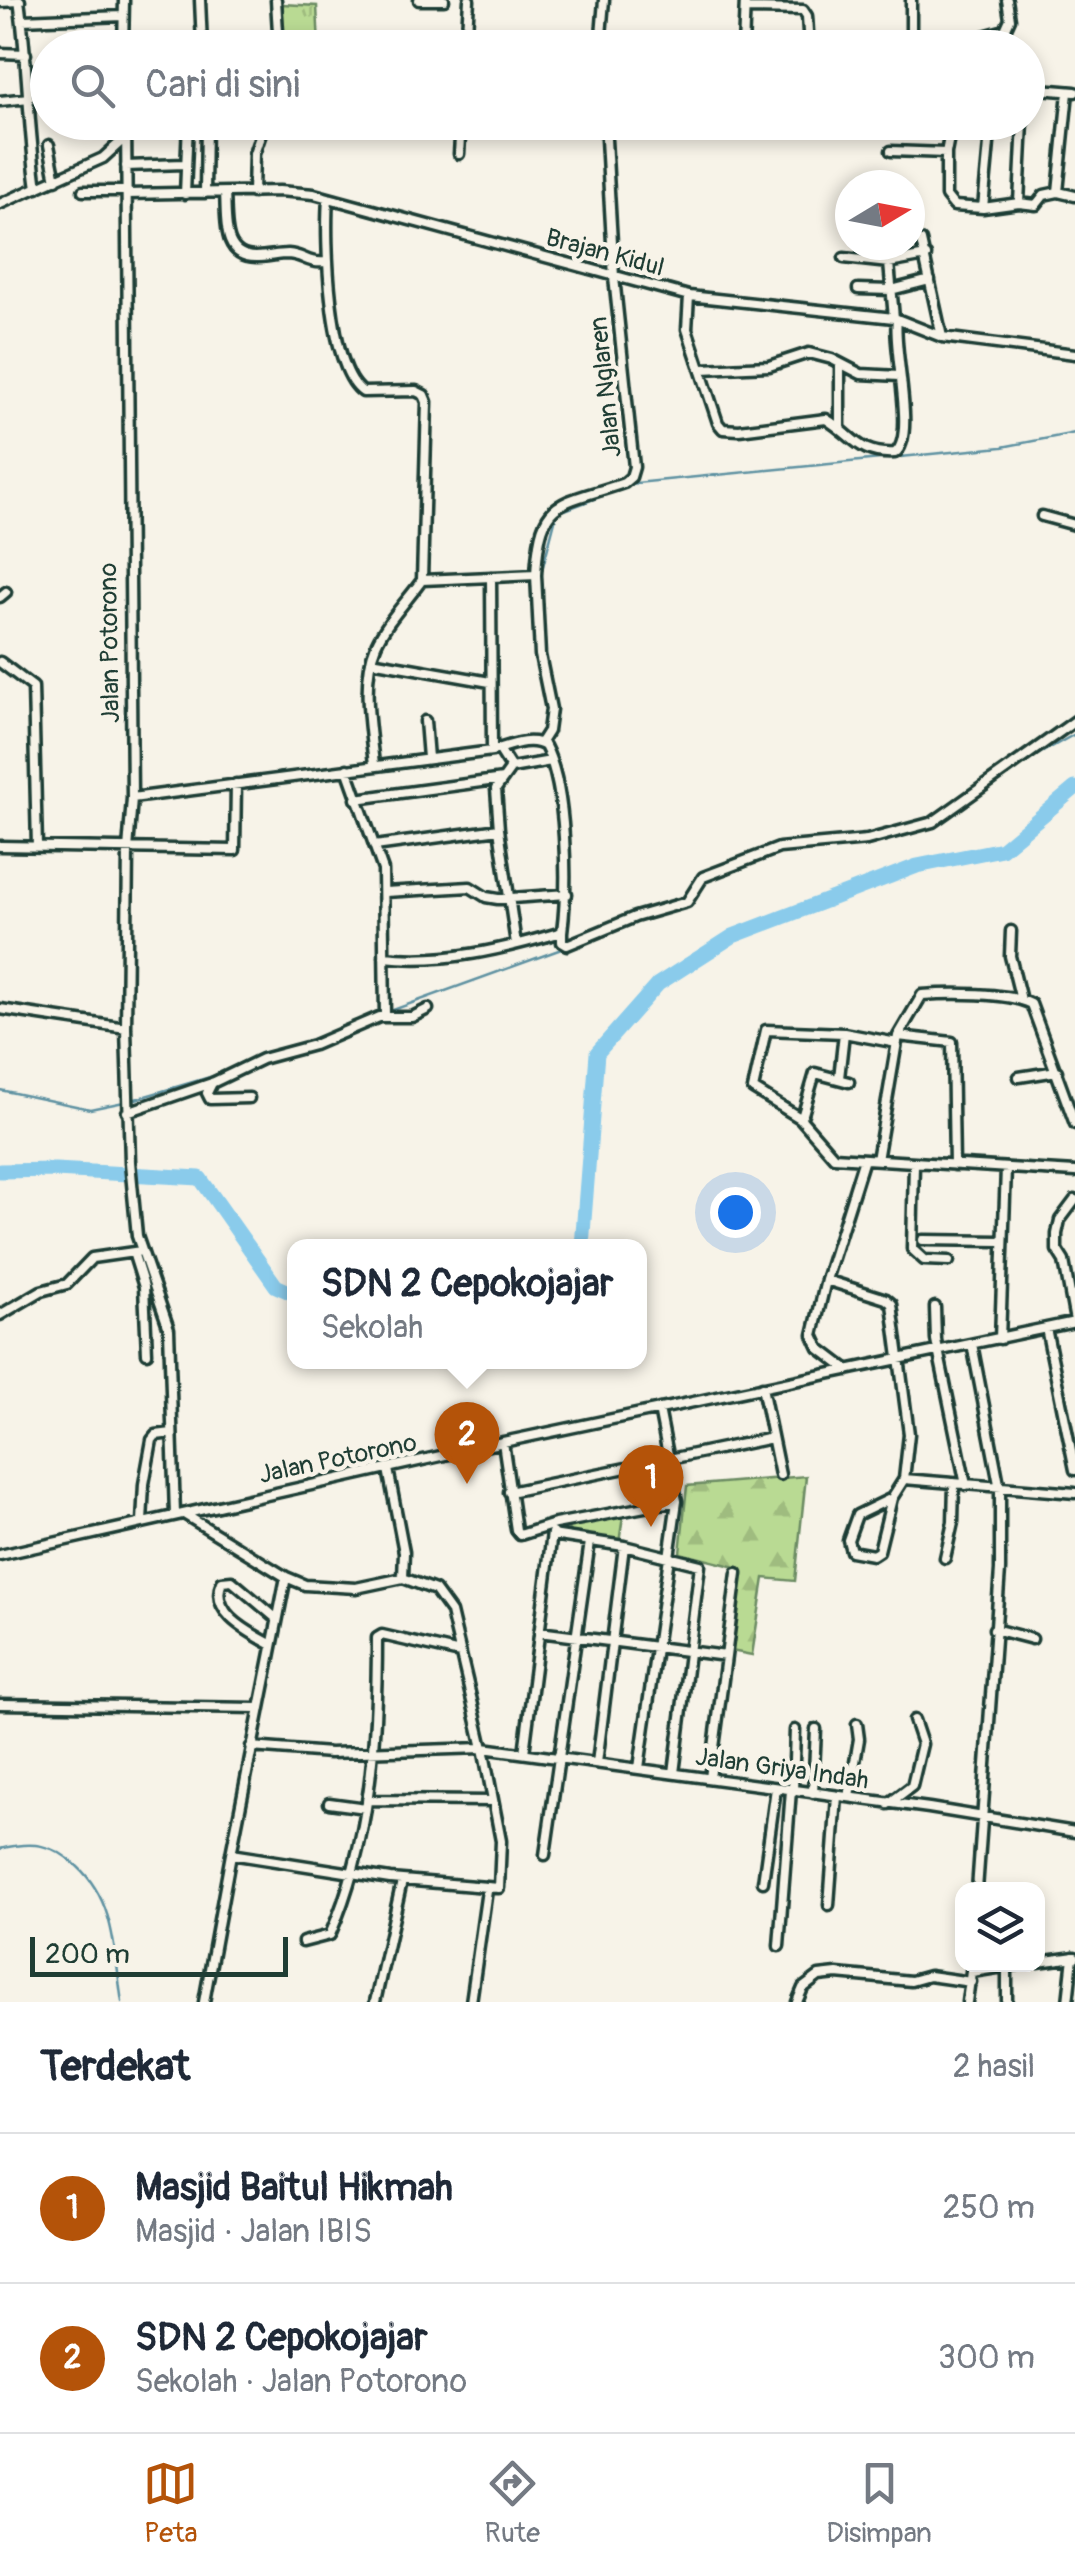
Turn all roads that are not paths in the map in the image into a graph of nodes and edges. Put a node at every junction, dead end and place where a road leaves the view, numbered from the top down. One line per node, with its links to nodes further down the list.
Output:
1 (20, 0): 11 (street); 14 (street)
2 (124, 0): 13 (street)
3 (200, 0): 16 (street)
4 (276, 0): 17 (street)
5 (418, 0): 6 (street)
6 (444, 0)
7 (469, 0): 18 (street)
8 (603, 0): 19 (street)
9 (911, 0): 22 (street)
10 (1007, 0): 23 (street)
11 (0, 2)
12 (745, 4): 20 (street); 21 (street)
13 (123, 16): 14 (street); 15 (street)
14 (22, 20): 25 (street)
15 (123, 30)
16 (201, 30)
17 (278, 30)
18 (467, 30)
19 (601, 30)
20 (744, 30)
21 (808, 30)
22 (912, 30)
23 (1005, 30)
24 (0, 53): 25 (street)
25 (26, 54): 28 (street)
26 (1045, 91): 27 (street)
27 (1072, 92): 30 (street)
28 (29, 98): 29 (street); 49 (street)
29 (0, 101)
30 (1064, 132): 31 (street); 52 (street)
31 (1075, 134)
32 (123, 140): 48 (street)
33 (126, 140): 47 (street, Jalan Potorono)
34 (186, 140): 46 (street)
35 (206, 140): 55 (street)
36 (259, 140): 53 (street)
37 (460, 140): 45 (street)
38 (605, 140): 67 (street, Jalan Nglaren)
39 (949, 140): 44 (street)
40 (989, 140): 61 (street)
41 (1022, 140): 60 (street)
42 (48, 145): 48 (street)
43 (891, 151): 44 (street)
44 (946, 153): 61 (street)
45 (459, 154)
46 (184, 164): 47 (street); 54 (street)
47 (126, 166): 51 (street, Jalan Potorono)
48 (56, 180): 49 (street)
49 (37, 188): 59 (street)
50 (83, 190): 51 (street, Brajan Kidul)
51 (127, 192): 54 (street, Brajan Kidul); 100 (street, Jalan Potorono)
52 (1058, 192): 57 (street); 60 (street)
53 (253, 193): 56 (street, Brajan Kidul); 58 (street, Brajan Kidul)
54 (184, 194): 55 (street, Brajan Kidul)
55 (205, 194): 56 (street, Brajan Kidul)
56 (225, 194): 65 (street)
57 (1075, 196)
58 (328, 198): 65 (street); 67 (street, Brajan Kidul)
59 (0, 204)
60 (1019, 204): 61 (street)
61 (983, 208)
62 (925, 253): 63 (street)
63 (926, 256): 66 (street); 68 (street)
64 (862, 260): 66 (street)
65 (327, 262): 83 (street)
66 (888, 263): 70 (street)
67 (614, 277): 71 (street, Brajan Kidul); 81 (street, Jalan Nglaren)
68 (930, 280): 70 (street); 73 (street)
69 (858, 289): 70 (street)
70 (891, 290): 72 (street)
71 (689, 296): 72 (street, Brajan Kidul); 76 (street)
72 (896, 318): 73 (street, Brajan Kidul); 77 (street)
73 (942, 337): 74 (street, Brajan Kidul)
74 (1075, 354)
75 (840, 365): 76 (street); 77 (street); 78 (street)
76 (702, 368): 78 (street)
77 (899, 376): 78 (street)
78 (840, 427)
79 (1042, 516): 80 (street)
80 (1075, 525)
81 (536, 575): 82 (street); 91 (street)
82 (491, 577): 83 (street); 88 (street)
83 (422, 580): 84 (street)
84 (371, 661): 88 (street); 95 (street)
85 (0, 662): 86 (street)
86 (8, 671): 87 (street); 104 (street)
87 (0, 679)
88 (490, 682): 92 (street)
89 (425, 721): 93 (street)
90 (1075, 721): 110 (street)
91 (541, 742): 92 (street); 94 (street)
92 (496, 750): 93 (street); 96 (street)
93 (428, 758): 95 (street)
94 (551, 761): 96 (street); 108 (street)
95 (374, 764): 97 (street)
96 (511, 768): 98 (street)
97 (347, 769): 99 (street); 101 (street)
98 (503, 779): 101 (street); 102 (street)
99 (236, 784): 100 (street); 106 (street)
100 (132, 798): 106 (street, Jalan Potorono)
101 (356, 799): 105 (street)
102 (499, 829): 105 (street); 109 (street)
103 (0, 846): 104 (street)
104 (37, 846): 106 (street)
105 (375, 846): 107 (street)
106 (128, 850): 118 (street, Jalan Potorono)
107 (385, 892): 109 (street); 113 (street)
108 (566, 894): 109 (street); 110 (street)
109 (510, 897): 112 (street)
110 (562, 932): 112 (street)
111 (1011, 932): 114 (street)
112 (516, 944): 113 (street)
113 (384, 957): 117 (street)
114 (1020, 1000): 120 (street); 121 (street)
115 (0, 1009): 118 (street)
116 (428, 1009): 117 (street)
117 (384, 1013): 125 (street)
118 (126, 1028): 127 (street, Jalan Potorono)
119 (844, 1034): 120 (street); 123 (street); 130 (street)
120 (898, 1040): 131 (street); 133 (street)
121 (1056, 1072): 122 (street); 129 (street)
122 (1019, 1076)
123 (839, 1078): 124 (street); 128 (street)
124 (850, 1082)
125 (212, 1083): 126 (street); 127 (street)
126 (249, 1098)
127 (128, 1109): 139 (street, Jalan Potorono)
128 (803, 1114)
129 (1075, 1124)
130 (864, 1159): 131 (street); 143 (street)
131 (876, 1160): 132 (street)
132 (914, 1164): 133 (street); 141 (street)
133 (954, 1165): 134 (street)
134 (1006, 1168): 135 (street); 138 (street)
135 (1075, 1172)
136 (1075, 1200): 142 (street)
137 (923, 1240): 138 (street)
138 (1001, 1241): 148 (street)
139 (137, 1251): 145 (street); 151 (street); 156 (street)
140 (1075, 1259): 142 (street)
141 (949, 1261)
142 (1064, 1262): 146 (street)
143 (826, 1280): 152 (street); 153 (street)
144 (935, 1306): 150 (street)
145 (0, 1315)
146 (1075, 1322): 147 (street, Jalan Potorono)
147 (1046, 1328): 148 (street, Jalan Potorono); 161 (street)
148 (1000, 1338): 149 (street, Jalan Potorono)
149 (972, 1344): 150 (street, Jalan Potorono); 166 (street)
150 (938, 1350): 152 (street, Jalan Potorono); 165 (street)
151 (148, 1353)
152 (898, 1360): 153 (street, Jalan Potorono); 163 (street)
153 (848, 1370): 154 (street, Jalan Potorono)
154 (762, 1388): 155 (street, Jalan Potorono); 157 (street)
155 (659, 1409): 158 (street, Jalan Potorono); 159 (street)
156 (172, 1433): 171 (street); 172 (street)
157 (772, 1438): 159 (street); 162 (street)
158 (503, 1442): 160 (street, Jalan Potorono); 167 (street)
159 (670, 1459): 167 (street); 170 (street)
160 (388, 1469): 171 (street, Jalan Potorono); 182 (street)
161 (1075, 1470)
162 (780, 1475)
163 (904, 1479): 164 (street); 169 (street)
164 (954, 1484): 165 (street); 179 (street)
165 (966, 1485): 166 (street)
166 (1000, 1489): 168 (street); 184 (street)
167 (509, 1492): 173 (street)
168 (1075, 1493)
169 (892, 1498): 169 (street)
170 (678, 1501): 173 (street); 178 (street)
171 (180, 1514): 172 (street, Jalan Potorono); 181 (street)
172 (142, 1522): 177 (street, Jalan Potorono)
173 (554, 1524): 174 (street)
174 (552, 1535): 175 (street); 185 (street)
175 (590, 1542): 176 (street); 186 (street)
176 (624, 1546): 178 (street); 188 (street)
177 (0, 1555)
178 (668, 1556): 190 (street); 191 (street)
179 (945, 1558)
180 (737, 1573): 193 (street)
181 (286, 1577): 182 (street); 183 (street)
182 (403, 1578): 192 (street)
183 (277, 1620): 189 (street); 189 (street)
184 (994, 1629): 187 (street); 218 (street)
185 (539, 1632): 186 (street); 203 (street)
186 (578, 1637): 188 (street); 204 (street)
187 (1032, 1639)
188 (611, 1642): 190 (street); 205 (street)
189 (272, 1645): 195 (street)
190 (655, 1647): 191 (street); 206 (street)
191 (690, 1651): 193 (street); 207 (street)
192 (460, 1653): 201 (street); 202 (street)
193 (726, 1656): 208 (street)
194 (0, 1704): 195 (street)
195 (258, 1708): 200 (street)
196 (914, 1720): 217 (street)
197 (857, 1724): 213 (street)
198 (816, 1729): 211 (street)
199 (795, 1730): 210 (street)
200 (251, 1747): 202 (street, Jalan Griya Indah); 220 (street)
201 (483, 1748): 202 (street, Jalan Griya Indah); 203 (street, Jalan Griya Indah); 214 (street)
202 (372, 1752): 216 (street)
203 (524, 1753): 204 (street, Jalan Griya Indah)
204 (561, 1758): 205 (street, Jalan Griya Indah); 221 (street)
205 (597, 1762): 206 (street, Jalan Griya Indah)
206 (639, 1768): 207 (street, Jalan Griya Indah)
207 (674, 1774): 208 (street, Jalan Griya Indah)
208 (710, 1778): 209 (street, Jalan Griya Indah)
209 (776, 1788): 210 (street, Jalan Griya Indah); 224 (street)
210 (792, 1790): 211 (street, Jalan Griya Indah); 229 (street)
211 (812, 1793): 212 (street, Jalan Griya Indah)
212 (837, 1796): 213 (street, Jalan Griya Indah); 227 (street)
213 (849, 1797): 217 (street, Jalan Griya Indah)
214 (493, 1801): 216 (street); 226 (street)
215 (329, 1803): 216 (street)
216 (367, 1804): 222 (street)
217 (888, 1804): 218 (street, Jalan Griya Indah)
218 (981, 1818): 219 (street, Jalan Griya Indah); 225 (street)
219 (1075, 1832)
220 (231, 1854): 222 (street); 234 (street)
221 (545, 1855)
222 (351, 1874): 223 (street); 228 (street)
223 (402, 1880): 226 (street); 235 (street)
224 (764, 1882)
225 (977, 1882)
226 (487, 1890): 236 (street)
227 (828, 1905)
228 (303, 1942)
229 (779, 1946)
230 (1074, 1957): 231 (street); 240 (street)
231 (1045, 1961)
232 (1007, 1972): 239 (street)
233 (972, 1973): 237 (street); 238 (street)
234 (204, 2002)
235 (375, 2002)
236 (471, 2002)
237 (797, 2002)
238 (967, 2002)
239 (1007, 2002)
240 (1068, 2002)

